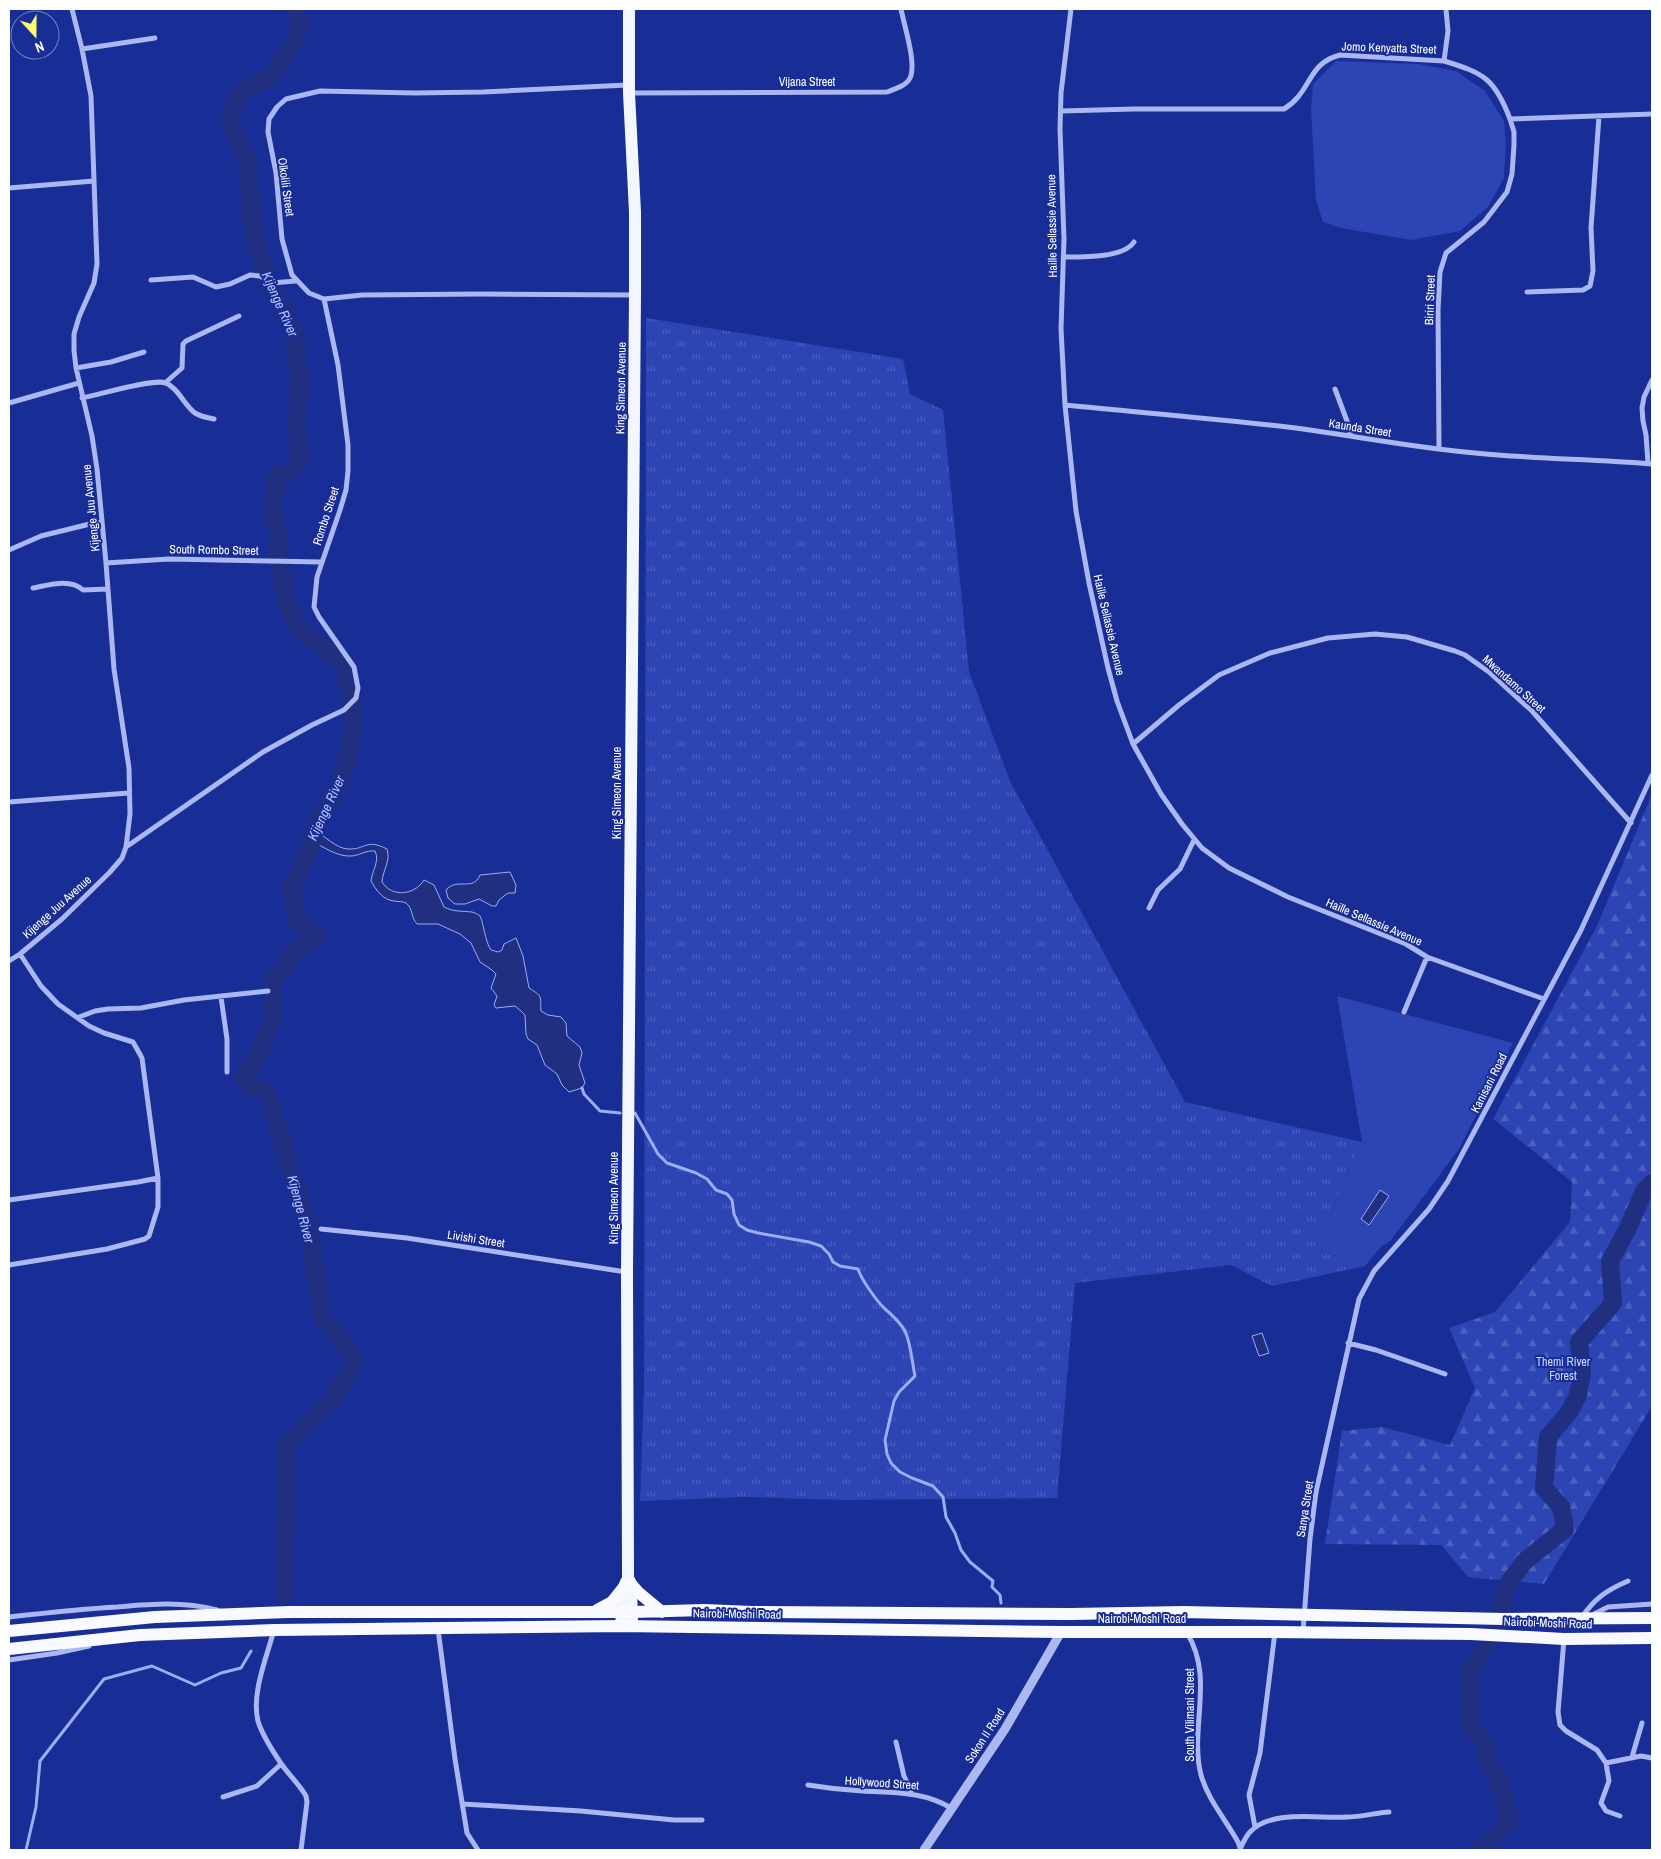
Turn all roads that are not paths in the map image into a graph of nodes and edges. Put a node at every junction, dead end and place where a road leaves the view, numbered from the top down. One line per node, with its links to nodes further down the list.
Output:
1 (72, 9): 7 (street, Kijenge Juu Avenue)
2 (629, 9): 9 (main road, King Simeon Avenue)
3 (901, 9): 9 (street, Vijana Street)
4 (1071, 9): 10 (street, Haille Sellassie Avenue)
5 (1446, 9): 8 (street)
6 (155, 38): 7 (street)
7 (82, 49): 14 (street, Kijenge Juu Avenue)
8 (1444, 61): 10 (street, Jomo Kenyatta Street); 13 (street, Jomo Kenyatta Street)
9 (629, 89): 19 (street, Olkolili Street); 21 (main road, King Simeon Avenue)
10 (1061, 111): 17 (street, Haille Sellassie Avenue)
11 (1652, 114): 12 (street)
12 (1599, 116): 13 (street); 20 (street)
13 (1510, 119): 35 (street, Biriri Street)
14 (94, 180): 15 (street); 25 (street, Kijenge Juu Avenue)
15 (9, 188)
16 (1134, 242): 17 (street)
17 (1064, 257): 32 (street, Haille Sellassie Avenue)
18 (151, 280): 19 (street)
19 (293, 281): 22 (street)
20 (1527, 292)
21 (635, 294): 22 (street); 64 (main road, King Simeon Avenue)
22 (324, 299): 39 (street, Rombo Street)
23 (239, 316): 28 (street)
24 (144, 352): 25 (street)
25 (76, 368): 27 (street, Kijenge Juu Avenue)
26 (1652, 380): 36 (street)
27 (79, 383): 30 (street, Kijenge Juu Avenue); 31 (street)
28 (165, 383): 30 (street); 33 (street)
29 (1335, 389): 34 (street)
30 (82, 398): 37 (street, Kijenge Juu Avenue)
31 (9, 403)
32 (1066, 405): 34 (street, Kaunda Street); 43 (street, Haille Sellassie Avenue)
33 (214, 419)
34 (1351, 436): 35 (street, Kaunda Street)
35 (1439, 449): 36 (street, Kaunda Street)
36 (1650, 464)
37 (102, 521): 38 (street); 40 (street, Kijenge Juu Avenue)
38 (9, 550)
39 (322, 562): 40 (street, South Rombo Street); 49 (street, Rombo Street)
40 (106, 563): 42 (street, Kijenge Juu Avenue)
41 (33, 588): 42 (street)
42 (108, 588): 45 (street, Kijenge Juu Avenue)
43 (1133, 744): 47 (street, Mwandamo Street); 48 (street, Haille Sellassie Avenue)
44 (1652, 775): 47 (street, Kanisani Road)
45 (129, 793): 46 (street); 49 (street, Kijenge Juu Avenue)
46 (9, 802)
47 (1630, 823): 56 (street, Kanisani Road)
48 (1194, 840): 50 (street); 52 (street, Haille Sellassie Avenue)
49 (126, 847): 51 (street, Kijenge Juu Avenue)
50 (1148, 908)
51 (20, 954): 53 (street, Kijenge Juu Avenue); 58 (street)
52 (1427, 957): 56 (street, Haille Sellassie Avenue); 57 (street)
53 (9, 961)
54 (268, 991): 55 (street)
55 (221, 997): 58 (street); 59 (street)
56 (1544, 999): 65 (street, Kanisani Road)
57 (1404, 1012)
58 (79, 1017): 60 (street)
59 (227, 1072)
60 (158, 1178): 61 (street); 63 (street)
61 (9, 1200)
62 (321, 1228): 64 (street, Livishi Street)
63 (9, 1265)
64 (627, 1272): 69 (main road, King Simeon Avenue)
65 (1348, 1343): 66 (street); 67 (street, Kanisani Road)
66 (1445, 1374)
67 (1340, 1392): 76 (street, Sanya Street)
68 (1628, 1581): 79 (street)
69 (628, 1583): 72 (highway); 73 (main road, King Simeon Avenue); 74 (highway)
70 (1652, 1604): 79 (street)
71 (574, 1611): 72 (highway, Nairobi-Moshi Road); 75 (highway, Nairobi-Moshi Road); 81 (highway)
72 (595, 1612): 73 (highway, Nairobi-Moshi Road)
73 (627, 1612): 74 (highway, Nairobi-Moshi Road); 80 (main road, King Simeon Avenue)
74 (662, 1612): 76 (highway, Nairobi-Moshi Road)
75 (234, 1614): 77 (street); 84 (highway, Nairobi-Moshi Road)
76 (1305, 1614): 79 (highway, Nairobi-Moshi Road); 87 (street, Sanya Street)
77 (9, 1617)
78 (1652, 1618): 79 (highway, Nairobi-Moshi Road)
79 (1583, 1619)
80 (626, 1626): 81 (highway, Nairobi-Moshi Road); 85 (highway, Nairobi-Moshi Road)
81 (572, 1627): 82 (highway, Nairobi-Moshi Road)
82 (438, 1628): 83 (highway, Nairobi-Moshi Road); 103 (street)
83 (275, 1630): 89 (highway, Nairobi-Moshi Road); 99 (street)
84 (9, 1631)
85 (1061, 1632): 88 (highway, Nairobi-Moshi Road); 104 (street, Sokon II Road)
86 (1275, 1632): 87 (highway, Nairobi-Moshi Road); 88 (highway, Nairobi-Moshi Road); 108 (street)
87 (1303, 1632): 90 (highway, Nairobi-Moshi Road)
88 (1186, 1633): 112 (street, South Vilimani Street)
89 (140, 1634): 92 (highway, Nairobi-Moshi Road); 93 (street)
90 (1564, 1638): 91 (highway, Nairobi-Moshi Road); 98 (street)
91 (1652, 1638)
92 (9, 1649)
93 (9, 1660)
94 (1642, 1723): 96 (street)
95 (896, 1742): 101 (street)
96 (1632, 1757): 97 (street); 98 (street)
97 (1652, 1758)
98 (1606, 1763): 106 (street)
99 (281, 1764): 102 (street); 109 (street)
100 (808, 1785): 101 (street, Hollywood Street)
101 (912, 1794): 104 (street, Hollywood Street)
102 (223, 1797)
103 (462, 1804): 107 (street); 110 (street)
104 (952, 1808): 111 (street, Sokon II Road)
105 (1389, 1812): 108 (street)
106 (1620, 1816)
107 (702, 1820)
108 (1255, 1828): 112 (street)
109 (301, 1850)
110 (478, 1850)
111 (924, 1850)
112 (1240, 1850)

